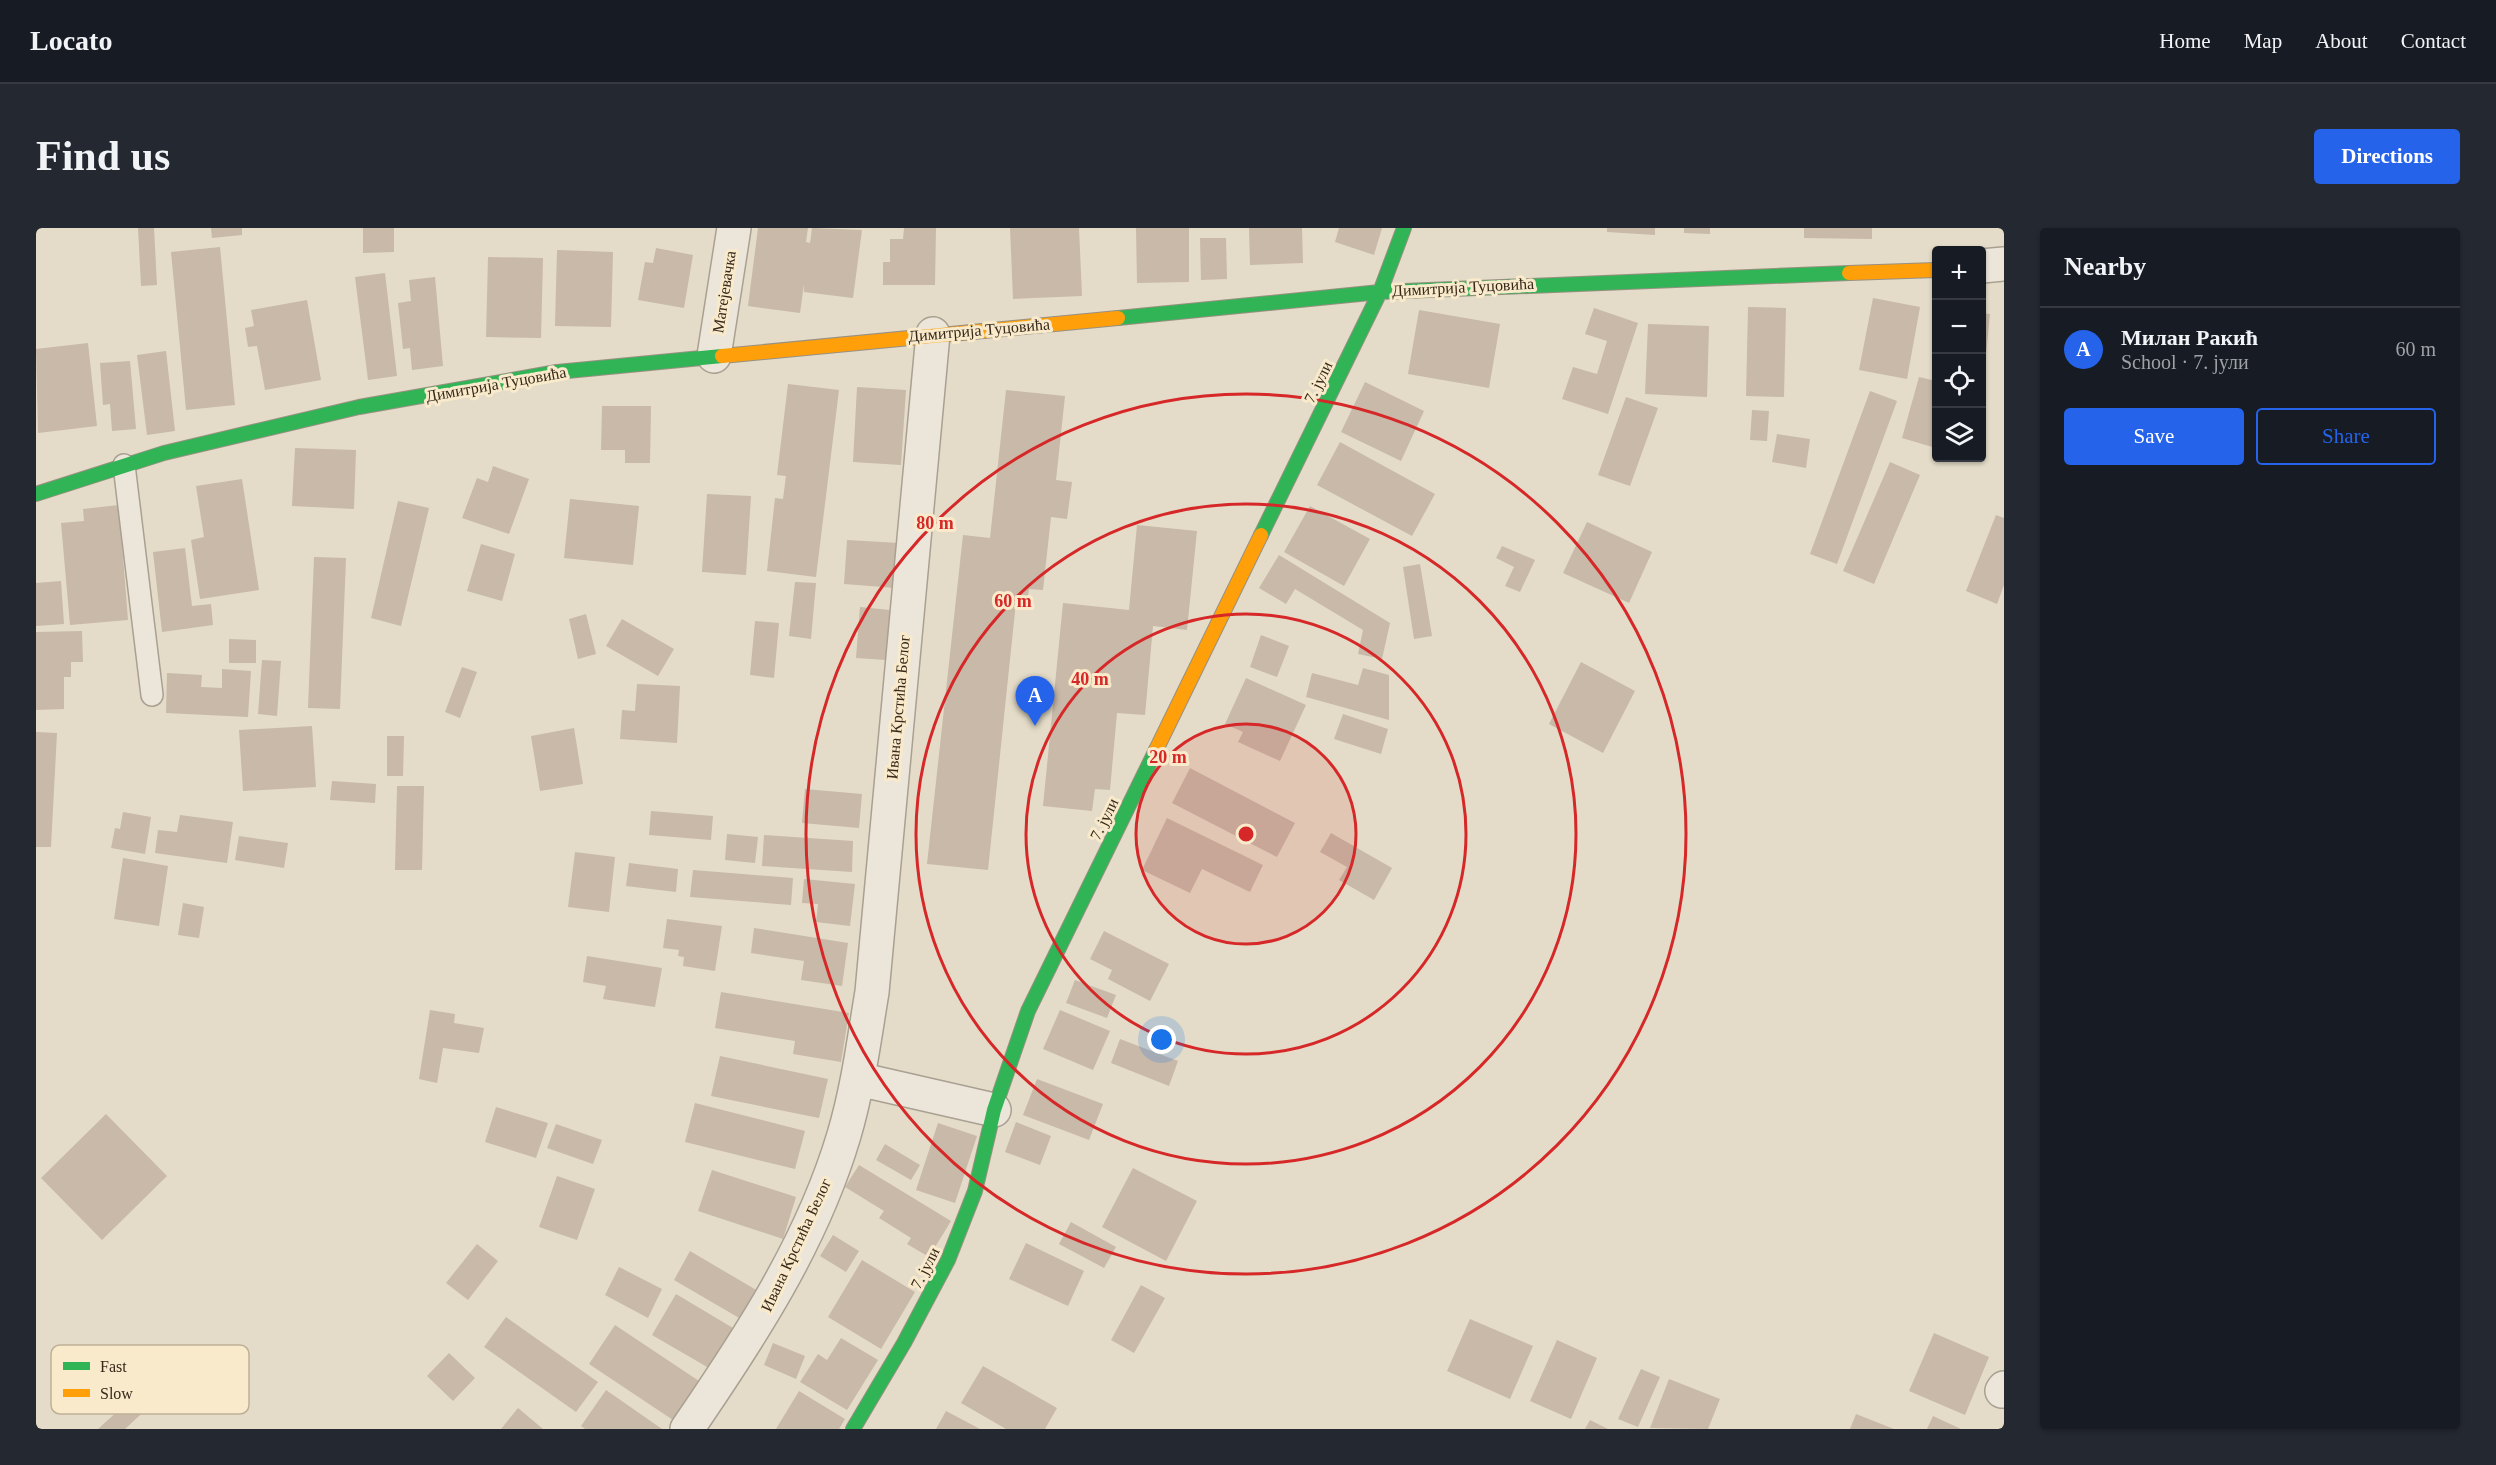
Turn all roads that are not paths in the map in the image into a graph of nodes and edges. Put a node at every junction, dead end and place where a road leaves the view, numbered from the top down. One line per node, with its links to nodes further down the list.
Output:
1 (734, 228): 8 (street, Матејевачка)
2 (1404, 228): 6 (street, 7. јули)
3 (2004, 264): 4 (street)
4 (1986, 266)
5 (1932, 270): 6 (street, Димитрија Туцовића)
6 (1380, 292): 7 (street, Димитрија Туцовића); 13 (street, 7. јули)
7 (933, 334): 8 (street, Димитрија Туцовића); 12 (street, Ивана Крстића Белог)
8 (714, 356): 9 (street, Димитрија Туцовића)
9 (124, 465): 10 (street, Димитрија Туцовића); 11 (lane)
10 (36, 494)
11 (152, 695)
12 (858, 1079): 13 (street); 14 (street, Ивана Крстића Белог)
13 (994, 1110): 15 (street, 7. јули)
14 (687, 1429)
15 (852, 1429)

